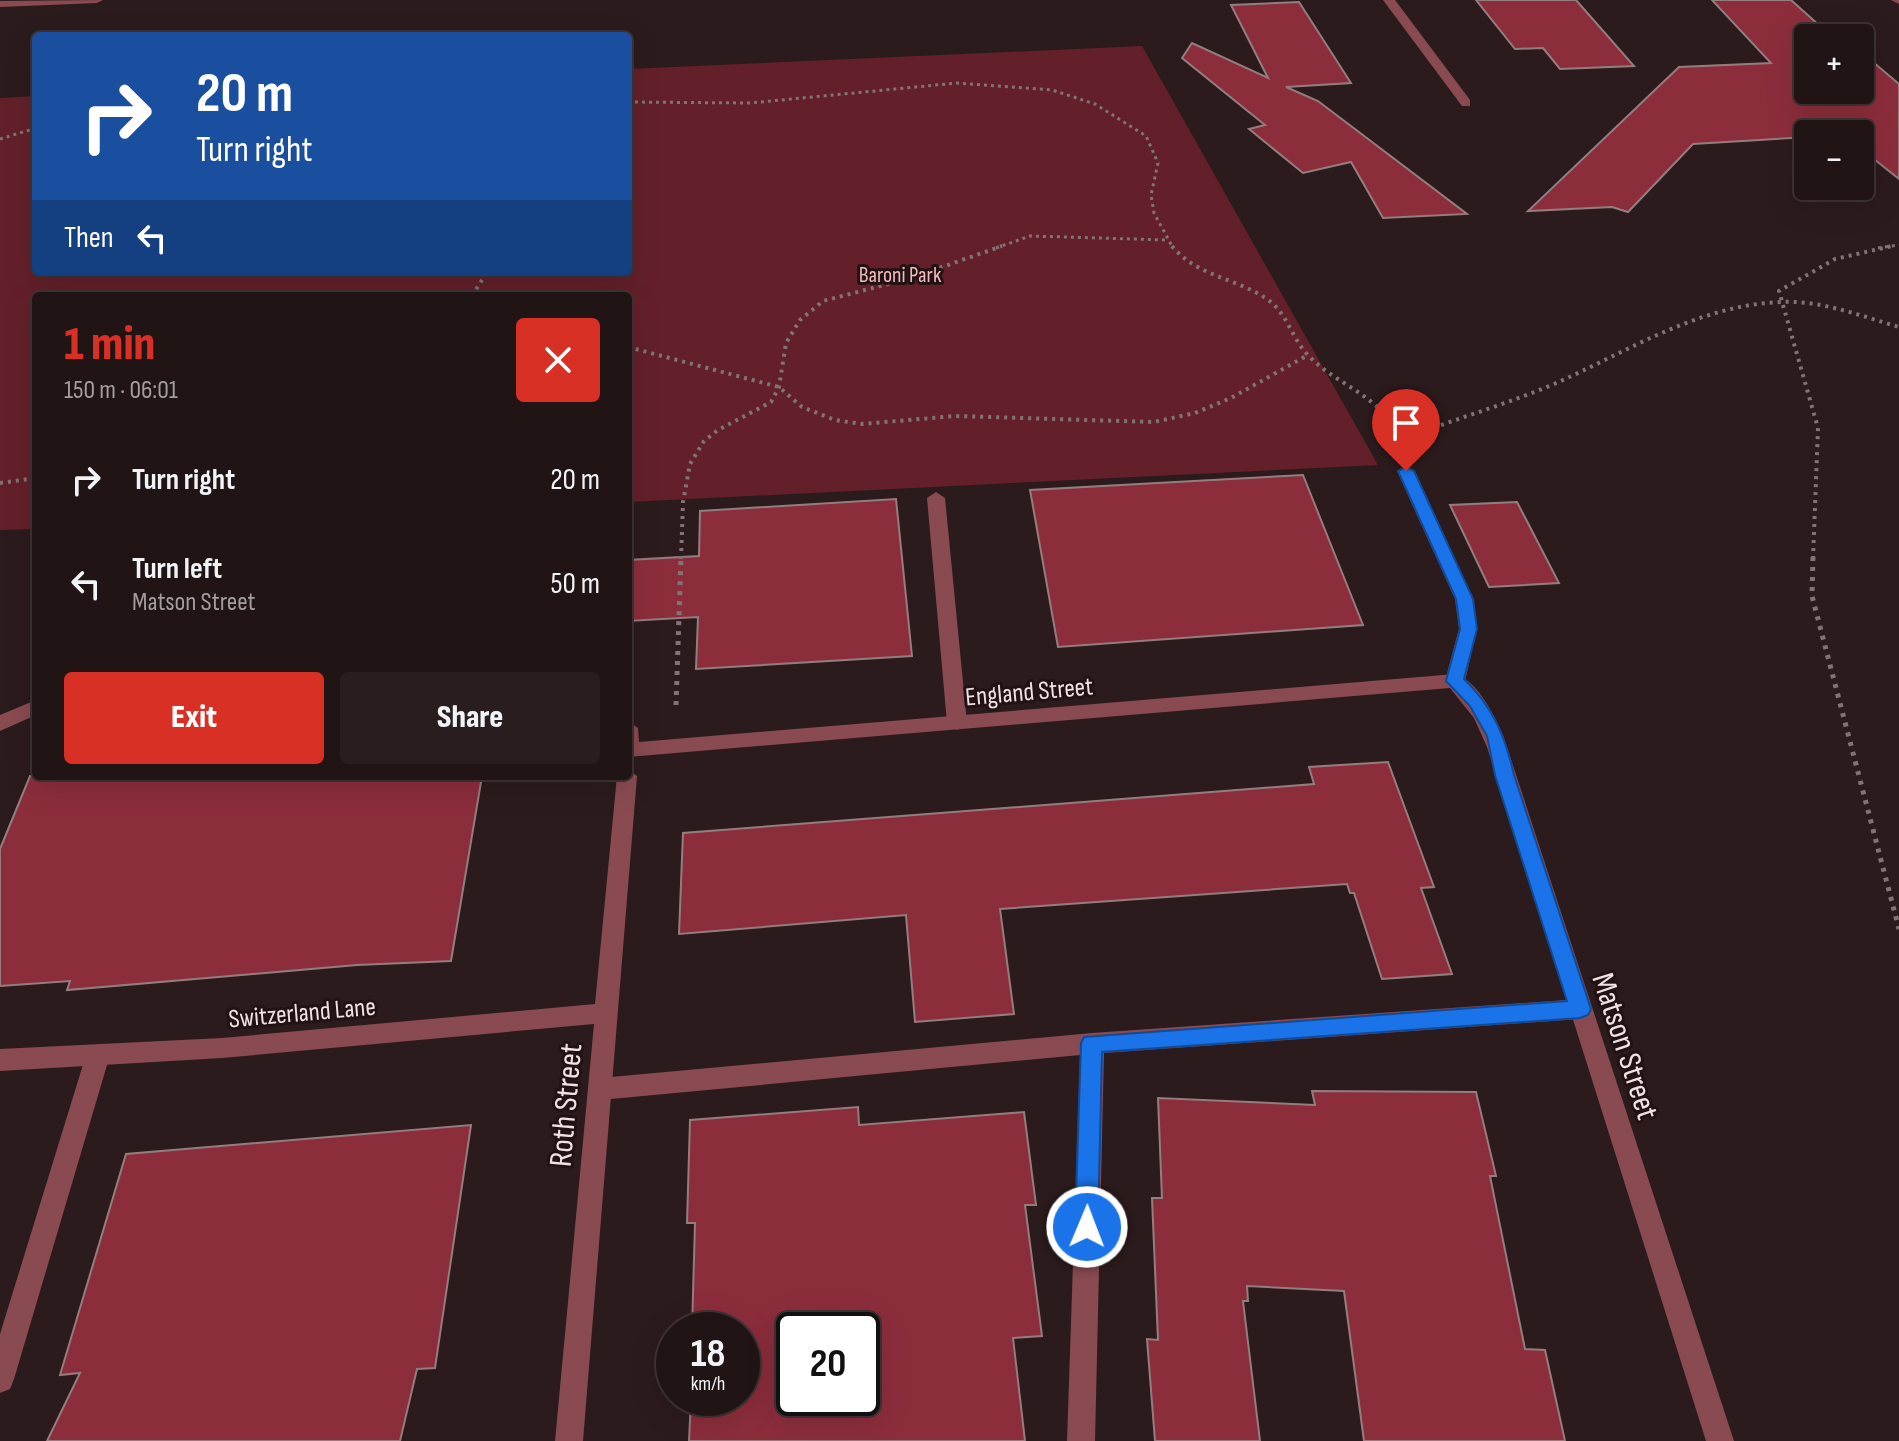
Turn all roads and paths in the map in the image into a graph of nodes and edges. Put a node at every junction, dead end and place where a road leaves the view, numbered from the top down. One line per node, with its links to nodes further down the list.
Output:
1 (97, 0): 3 (street)
2 (1389, 0): 5 (street)
3 (0, 4)
4 (632, 102): 8 (path)
5 (1466, 103)
6 (32, 129): 7 (path)
7 (0, 139)
8 (1167, 240): 13 (path); 14 (path)
9 (1899, 245): 10 (path)
10 (1781, 302): 11 (path); 15 (path); 27 (path)
11 (1899, 327)
12 (632, 348): 14 (path)
13 (1308, 355): 14 (path); 15 (path)
14 (779, 387): 24 (path)
15 (1398, 440): 16 (path)
16 (1406, 471): 20 (street)
17 (32, 479): 18 (path)
18 (0, 483)
19 (936, 498): 22 (street)
20 (1455, 681): 22 (street, England Street); 28 (street, Matson Street)
21 (32, 709): 23 (street)
22 (957, 723): 24 (street, England Street)
23 (0, 724)
24 (674, 746): 25 (street, England Street)
25 (632, 750)
26 (627, 780): 29 (street, Roth Street)
27 (1899, 929)
28 (1580, 1009): 30 (street); 37 (street, Matson Street)
29 (608, 1013): 31 (street, Switzerland Lane); 33 (street, Roth Street)
30 (1092, 1043): 33 (street); 36 (street)
31 (98, 1055): 32 (street, Switzerland Lane); 34 (street)
32 (0, 1060)
33 (600, 1089): 35 (street, Roth Street)
34 (0, 1379)
35 (569, 1441)
36 (1081, 1441)
37 (1720, 1441)

